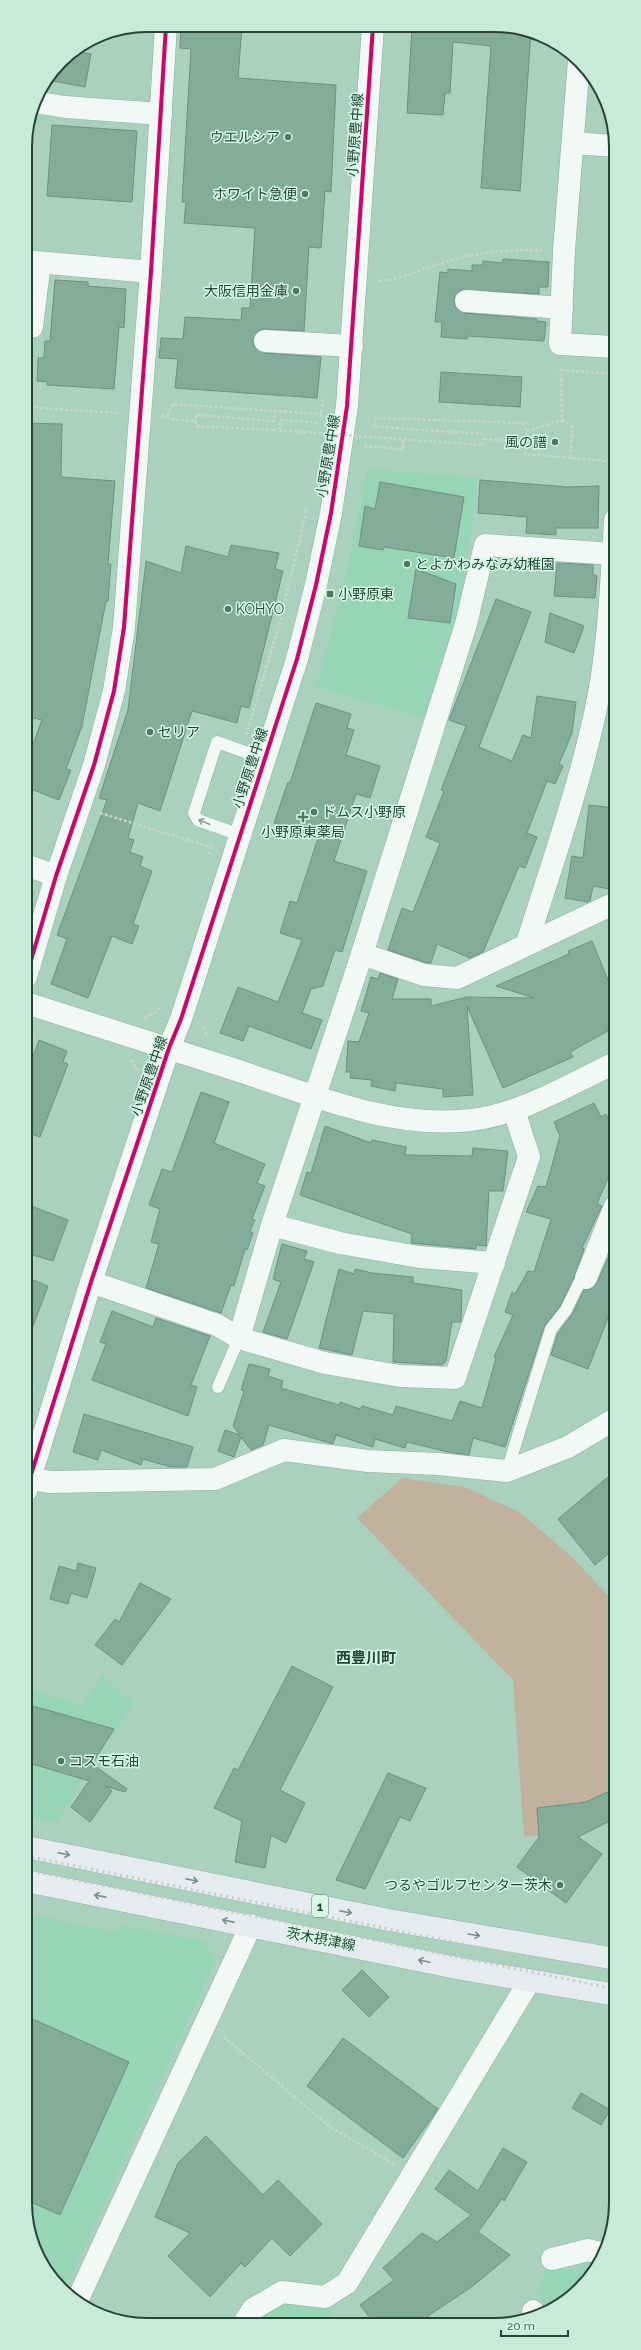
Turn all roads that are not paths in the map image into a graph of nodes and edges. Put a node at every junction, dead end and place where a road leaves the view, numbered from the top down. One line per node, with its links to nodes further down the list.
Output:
1 (166, 32): 5 (street)
2 (373, 32): 14 (street, 小野原豊中線)
3 (578, 70): 6 (street)
4 (41, 103): 5 (street)
5 (161, 114): 9 (street)
6 (573, 143): 7 (street); 11 (street)
7 (609, 146)
8 (33, 262): 9 (street); 12 (street)
9 (151, 272): 21 (street)
10 (466, 301): 11 (street)
11 (562, 308): 15 (street)
12 (32, 327)
13 (265, 341): 14 (street)
14 (352, 346): 18 (street, 小野原豊中線)
15 (609, 347)
16 (609, 554): 24 (street)
17 (609, 605): 23 (street)
18 (265, 759): 19 (street, 小野原豊中線); 19 (lane, one-way to 18)
19 (240, 835): 27 (street, 小野原豊中線)
20 (32, 868): 21 (street)
21 (56, 876): 25 (street)
22 (609, 906): 23 (street)
23 (527, 943): 24 (street)
24 (362, 954): 29 (street)
25 (32, 957)
26 (32, 1005): 27 (street)
27 (169, 1048): 29 (street); 35 (street, 小野原豊中線)
28 (609, 1066): 30 (street)
29 (314, 1096): 30 (street); 31 (street)
30 (514, 1110): 33 (street)
31 (272, 1225): 33 (street); 36 (street)
32 (608, 1245): 34 (street)
33 (494, 1263): 36 (street)
34 (586, 1278): 39 (lane)
35 (92, 1282): 36 (street); 40 (street, 小野原豊中線)
36 (238, 1338): 37 (lane)
37 (218, 1387)
38 (609, 1423): 39 (street)
39 (507, 1471): 41 (street)
40 (32, 1472)
41 (32, 1484)
42 (32, 1847): 45 (main road, 1, one-way to 45)
43 (32, 1882): 44 (main road, 茨木摂津線 / 1, one-way to 43)
44 (251, 1925): 46 (main road, 茨木摂津線 / 1, one-way to 44); 52 (street)
45 (609, 1958)
46 (462, 1969): 47 (main road, 1); 48 (main road, 茨木摂津線 / 1)
47 (527, 1985): 49 (main road, 1); 53 (street)
48 (609, 1994)
49 (609, 2004)
50 (598, 2252): 51 (street)
51 (552, 2259)
52 (79, 2296)
53 (247, 2318)

